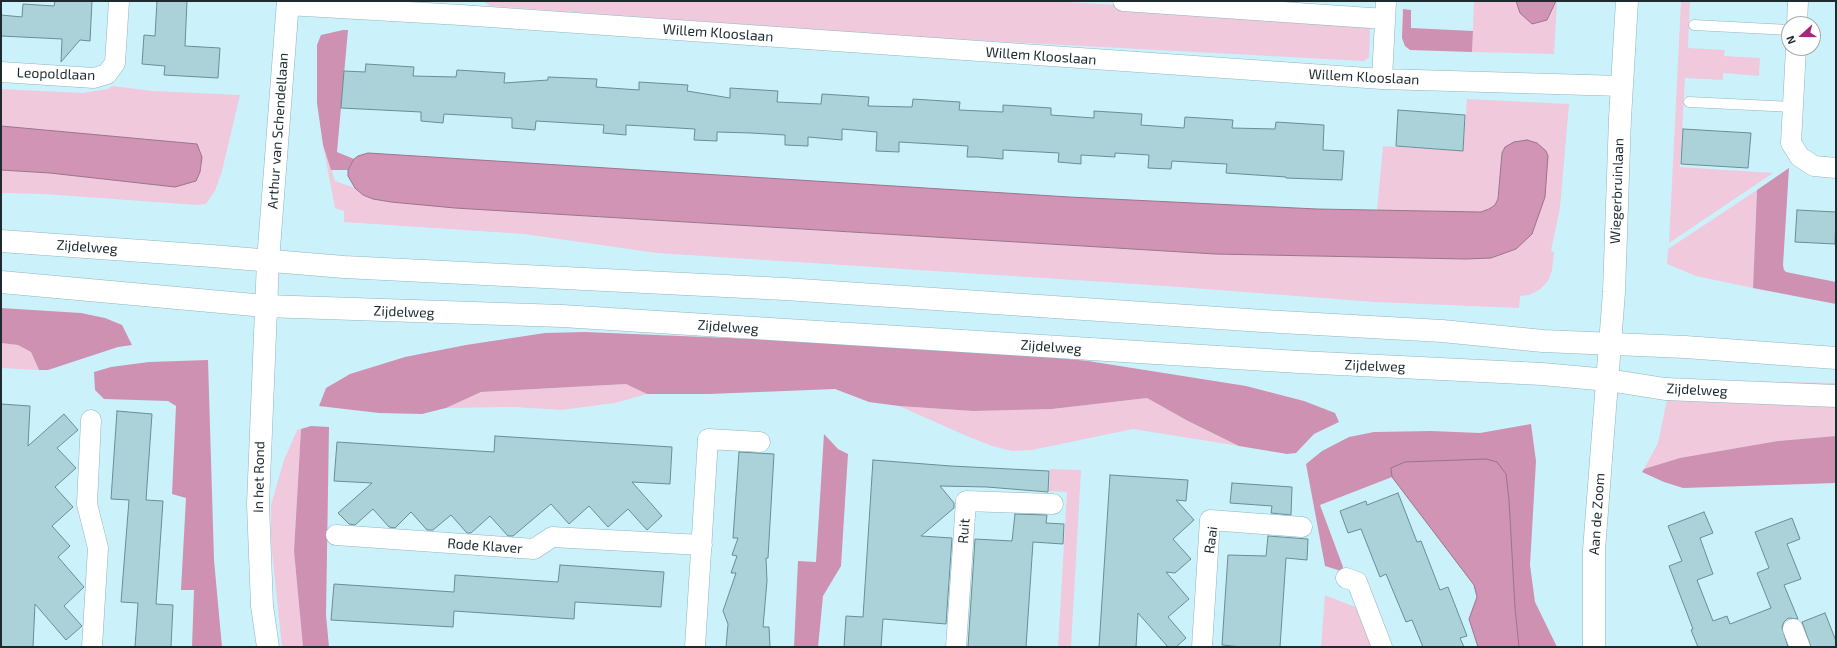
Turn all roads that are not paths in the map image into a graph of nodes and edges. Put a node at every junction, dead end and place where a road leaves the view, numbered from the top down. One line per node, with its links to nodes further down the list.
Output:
1 (119, 1): 12 (street, Leopoldlaan)
2 (1123, 1): 7 (street)
3 (1627, 1): 14 (main road, Wiegerbruinlaan)
4 (1798, 1): 8 (street)
5 (287, 3): 6 (street, Willem Klooslaan); 19 (main road, Arthur van Schendellaan)
6 (462, 8): 13 (street, Willem Klooslaan)
7 (1385, 10): 13 (street)
8 (1797, 16)
9 (1694, 25): 10 (lane)
10 (1781, 30)
11 (1796, 56): 16 (street)
12 (1, 72)
13 (1382, 79): 14 (street, Willem Klooslaan)
14 (1622, 86): 22 (main road, Wiegerbruinlaan)
15 (1689, 102): 16 (lane)
16 (1793, 107): 17 (street)
17 (1836, 168)
18 (1, 241): 19 (main road, Zijdelweg)
19 (268, 261): 21 (main road); 22 (main road, Zijdelweg)
20 (1, 282): 21 (main road, Zijdelweg)
21 (265, 306): 24 (main road, Zijdelweg); 35 (main road, In het Rond)
22 (1609, 345): 23 (main road, Zijdelweg); 24 (main road, Wiegerbruinlaan)
23 (1836, 358)
24 (1608, 380): 25 (main road, Zijdelweg); 40 (main road, Aan de Zoom)
25 (1836, 396)
26 (91, 420): 34 (street)
27 (760, 442): 31 (street)
28 (1052, 504): 37 (street, Ruit)
29 (1302, 527): 38 (street, Raai)
30 (336, 535): 31 (street, Rode Klaver)
31 (702, 545): 36 (street)
32 (1346, 578): 39 (street)
33 (1793, 629): 41 (street)
34 (92, 647)
35 (268, 647)
36 (696, 647)
37 (956, 647)
38 (1202, 647)
39 (1382, 647)
40 (1594, 647)
41 (1800, 647)

